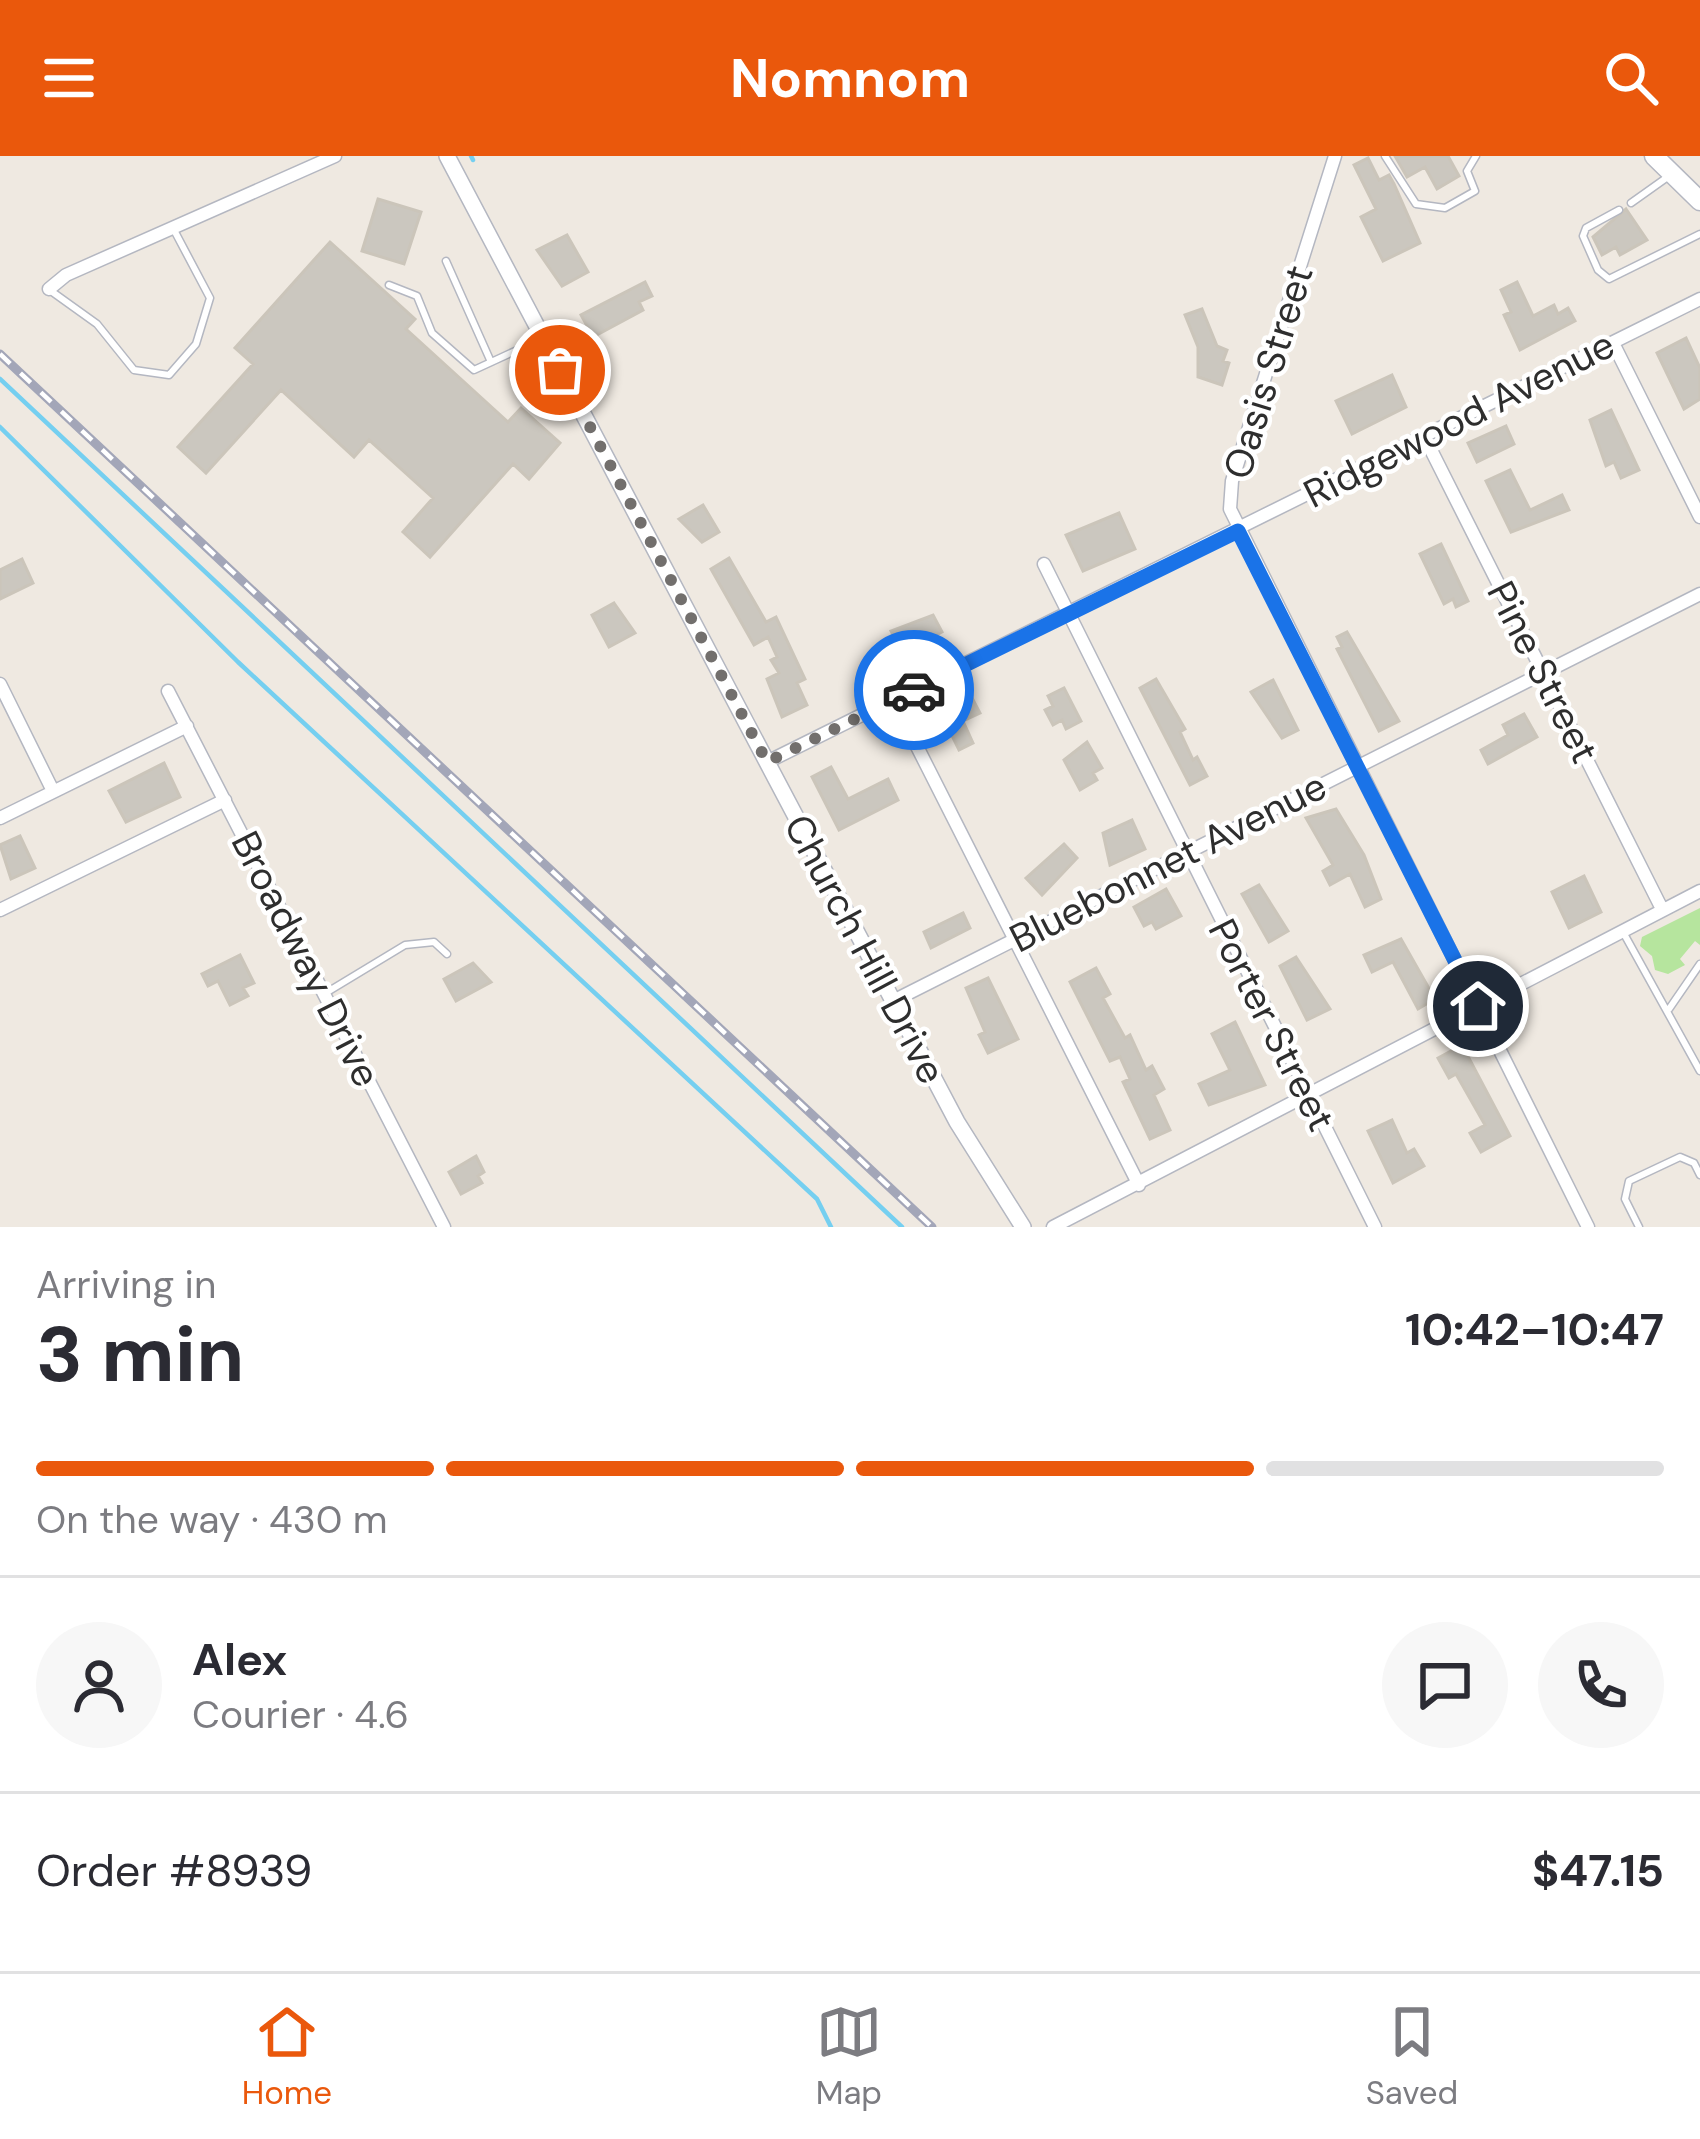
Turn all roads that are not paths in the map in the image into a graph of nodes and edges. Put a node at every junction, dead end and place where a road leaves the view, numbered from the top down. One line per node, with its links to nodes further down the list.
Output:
1 (335, 156): 11 (street)
2 (447, 156): 17 (street, Church Hill Drive)
3 (1335, 156): 22 (street, Oasis Street)
4 (1385, 156): 5 (lane)
5 (1476, 156)
6 (1654, 156): 7 (main road)
7 (1672, 174): 8 (main road); 9 (lane)
8 (1700, 201)
9 (1631, 203)
10 (1619, 210): 12 (lane)
11 (172, 228): 15 (street); 15 (lane)
12 (1700, 234)
13 (446, 261): 19 (lane)
14 (389, 285): 19 (lane)
15 (49, 289)
16 (1700, 299): 18 (street, Ridgewood Avenue)
17 (542, 338): 19 (lane); 31 (street, Church Hill Drive)
18 (1613, 343): 20 (street, Ridgewood Avenue); 21 (street)
19 (491, 362)
20 (1424, 436): 22 (street, Ridgewood Avenue); 26 (street, Pine Street)
21 (1700, 517)
22 (1238, 531): 25 (street, Ridgewood Avenue); 32 (street, Oasis Street)
23 (1044, 564): 25 (street, Porter Street)
24 (1700, 594): 26 (street, Bluebonnet Avenue)
25 (1067, 613): 29 (street, Ridgewood Avenue); 36 (street, Porter Street)
26 (1543, 672): 32 (street, Bluebonnet Avenue); 39 (street, Pine Street)
27 (0, 685): 33 (street)
28 (169, 691): 30 (street, Broadway Drive)
29 (894, 700): 31 (street, Ridgewood Avenue); 41 (street)
30 (187, 726): 33 (street); 34 (street, Broadway Drive)
31 (767, 762): 45 (street, Church Hill Drive)
32 (1358, 767): 36 (street, Bluebonnet Avenue); 46 (street, Oasis Street)
33 (53, 791): 35 (street)
34 (225, 800): 38 (street); 44 (street, Broadway Drive)
35 (0, 818)
36 (1186, 854): 41 (street, Bluebonnet Avenue); 49 (street, Porter Street)
37 (1700, 891): 39 (street)
38 (0, 910)
39 (1662, 910): 40 (street)
40 (1622, 930): 46 (street); 47 (lane)
41 (1015, 938): 45 (street, Bluebonnet Avenue); 51 (street)
42 (447, 954): 44 (lane)
43 (1700, 964): 47 (lane)
44 (324, 994): 52 (street, Broadway Drive)
45 (893, 1001): 53 (street, Church Hill Drive)
46 (1478, 1006): 49 (street); 56 (street, Oasis Street)
47 (1669, 1009): 48 (lane)
48 (1700, 1071)
49 (1306, 1094): 51 (street); 55 (street, Porter Street)
50 (1700, 1174): 57 (lane)
51 (1139, 1185): 54 (street)
52 (444, 1227)
53 (1023, 1227)
54 (1053, 1227)
55 (1376, 1227)
56 (1588, 1227)
57 (1639, 1227)

